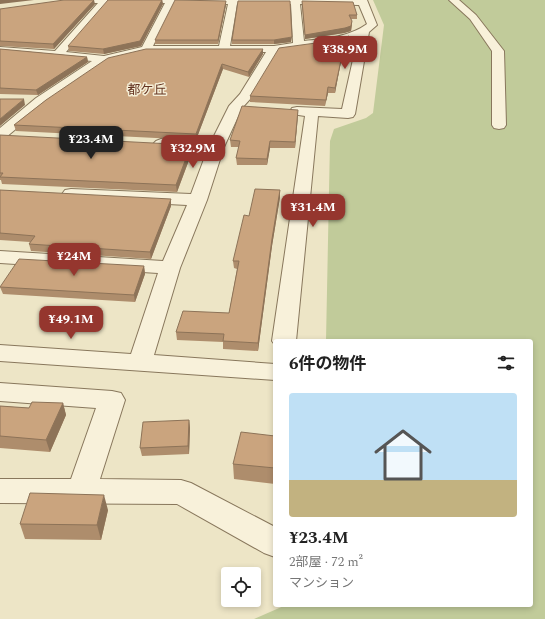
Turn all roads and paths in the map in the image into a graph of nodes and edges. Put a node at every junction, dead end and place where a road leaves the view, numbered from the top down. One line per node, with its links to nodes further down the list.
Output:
1 (74, 0): 3 (street)
2 (454, 0): 22 (street)
3 (106, 1): 4 (street); 14 (street)
4 (171, 1): 5 (street); 11 (street)
5 (233, 1): 6 (street); 10 (street)
6 (295, 1): 7 (street); 9 (street)
7 (363, 1): 8 (street)
8 (364, 31): 9 (street); 21 (street)
9 (299, 45): 12 (street)
10 (224, 48): 11 (street); 12 (street)
11 (146, 49): 15 (street)
12 (274, 49): 18 (street)
13 (0, 50): 14 (street)
14 (58, 55): 15 (street)
15 (104, 59): 17 (street)
16 (19, 100): 17 (street)
17 (41, 101): 23 (street)
18 (236, 106): 19 (street); 26 (street)
19 (251, 107)
20 (282, 110): 21 (street)
21 (312, 112): 31 (street)
22 (499, 125)
23 (0, 135): 24 (street)
24 (16, 137)
25 (144, 143): 26 (street)
26 (216, 147): 28 (street)
27 (55, 193): 28 (street)
28 (198, 200): 30 (street)
29 (0, 257): 30 (street)
30 (170, 268): 33 (street)
31 (284, 339)
32 (0, 353): 33 (street)
33 (140, 363): 34 (street)
34 (273, 372)
35 (0, 392): 37 (street)
36 (0, 491): 37 (street)
37 (81, 491): 38 (street)
38 (273, 542)

